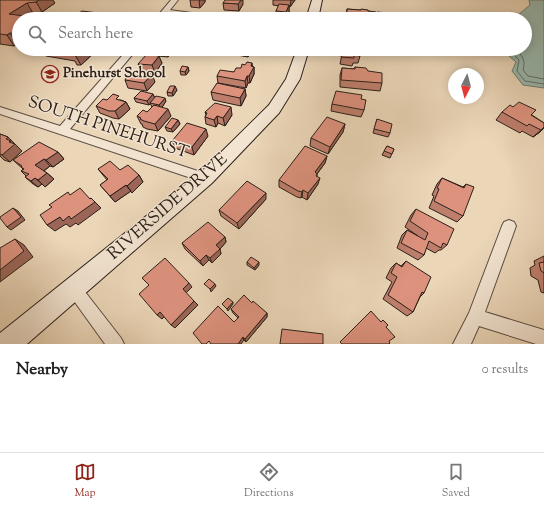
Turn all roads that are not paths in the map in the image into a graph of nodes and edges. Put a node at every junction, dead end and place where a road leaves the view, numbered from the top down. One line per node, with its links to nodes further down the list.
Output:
1 (175, 0): 3 (street)
2 (317, 0): 4 (street)
3 (165, 12)
4 (314, 12)
5 (127, 56): 8 (street)
6 (300, 56): 9 (street, RIVERSIDE DRIVE)
7 (2, 113): 8 (street, SOUTH PINEHURST)
8 (62, 131): 9 (street, SOUTH PINEHURST)
9 (206, 178): 11 (street, RIVERSIDE DRIVE)
10 (508, 226): 12 (street)
11 (74, 288): 14 (street, RIVERSIDE DRIVE); 15 (street)
12 (475, 317): 13 (street); 16 (street)
13 (544, 338)
14 (7, 344)
15 (115, 344)
16 (462, 344)

